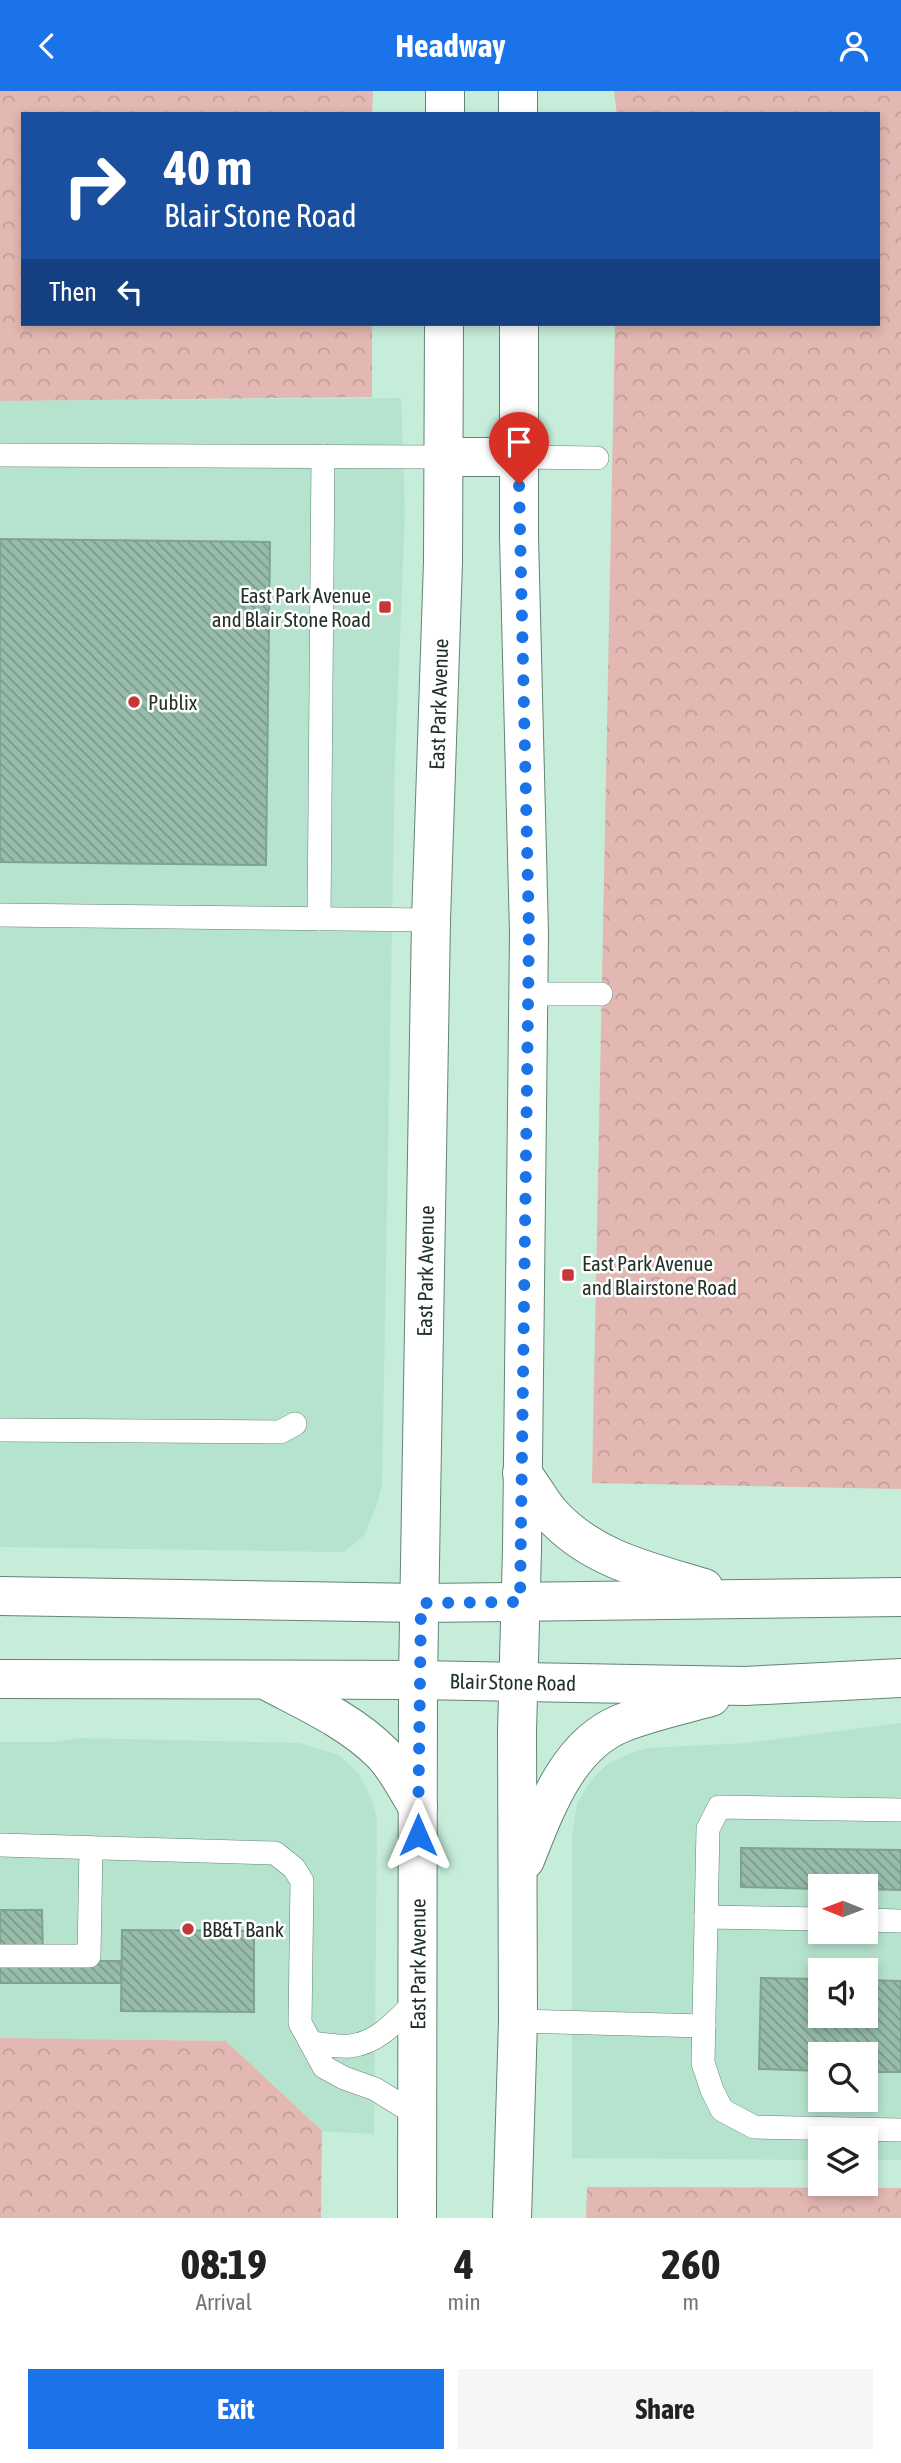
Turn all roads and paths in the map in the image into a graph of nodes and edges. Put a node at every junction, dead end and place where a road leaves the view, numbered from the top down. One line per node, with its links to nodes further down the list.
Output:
1 (445, 91): 3 (main road)
2 (518, 91): 4 (main road)
3 (444, 112)
4 (518, 112)
5 (444, 326): 9 (main road, East Park Avenue)
6 (519, 326): 10 (main road)
7 (0, 455): 8 (lane)
8 (323, 456): 9 (lane); 13 (lane)
9 (443, 457): 10 (main road); 14 (main road, East Park Avenue)
10 (519, 457): 11 (lane); 15 (main road)
11 (597, 458)
12 (0, 915): 13 (lane)
13 (319, 919): 14 (lane)
14 (431, 921): 24 (main road, East Park Avenue)
15 (528, 994): 16 (lane); 19 (main road)
16 (601, 994)
17 (295, 1424): 18 (lane)
18 (0, 1430)
19 (523, 1473): 22 (main road); 23 (main road)
20 (0, 1596): 24 (main road)
21 (901, 1597): 22 (main road)
22 (743, 1599): 23 (main road)
23 (520, 1602): 24 (main road); 29 (main road)
24 (421, 1603): 28 (main road, East Park Avenue)
25 (901, 1678): 30 (main road, Blair Stone Road)
26 (0, 1679): 27 (main road, Blair Stone Road)
27 (262, 1679): 28 (main road, Blair Stone Road); 31 (main road)
28 (418, 1680): 29 (main road, Blair Stone Road); 31 (main road, East Park Avenue)
29 (519, 1681): 30 (main road, Blair Stone Road); 35 (main road)
30 (749, 1685): 35 (main road)
31 (418, 1807): 41 (main road, East Park Avenue)
32 (901, 1810): 36 (lane)
33 (0, 1845): 34 (lane)
34 (91, 1848): 40 (lane); 44 (lane)
35 (518, 1878): 42 (main road)
36 (706, 1917): 37 (lane); 43 (lane)
37 (808, 1920)
38 (878, 1920): 39 (lane)
39 (901, 1921)
40 (0, 1956)
41 (417, 2000): 44 (lane); 45 (main road, East Park Avenue)
42 (518, 2021): 43 (lane); 48 (main road)
43 (704, 2026): 46 (lane)
44 (311, 2043): 45 (lane)
45 (417, 2115): 47 (main road, East Park Avenue)
46 (901, 2130)
47 (417, 2218)
48 (512, 2218)

